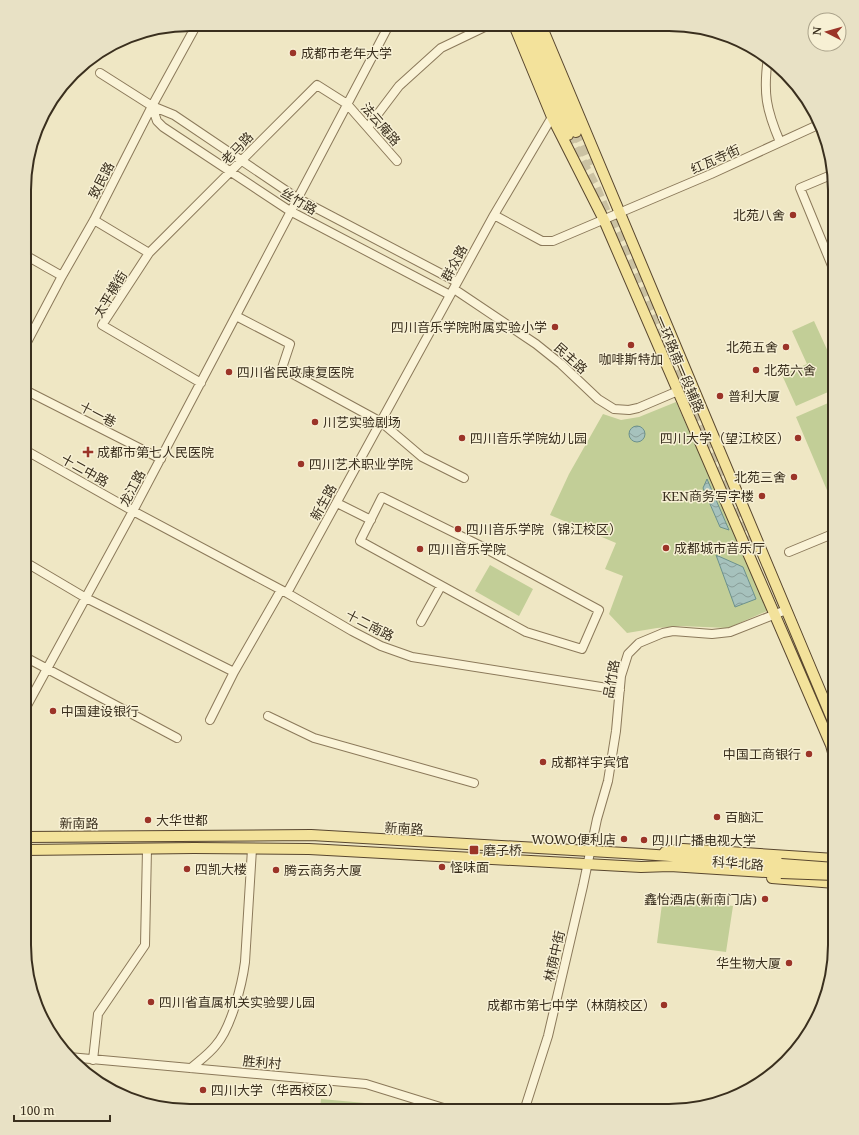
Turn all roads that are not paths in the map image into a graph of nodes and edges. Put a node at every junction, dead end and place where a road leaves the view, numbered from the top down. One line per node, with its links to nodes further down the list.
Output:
1 (193, 31): 11 (street, 致民路)
2 (386, 31): 10 (street)
3 (476, 31): 14 (street)
4 (516, 31): 12 (main road, 一环路南一段辅路)
5 (525, 31): 6 (main road)
6 (533, 31)
7 (544, 31): 22 (main road, 一环路南一段辅路)
8 (767, 65): 15 (street)
9 (100, 73): 11 (street, 丝竹路)
10 (347, 104): 14 (street, 法云庵路); 16 (street, 老马路); 20 (street)
11 (152, 106): 16 (street, 丝竹路); 18 (street, 丝竹路); 24 (street, 致民路)
12 (552, 117): 23 (street, 群众路); 25 (main road, 一环路南一段辅路)
13 (815, 126): 15 (street, 红瓦寺街)
14 (368, 127): 17 (street, 法云庵路)
15 (780, 142): 22 (street, 红瓦寺街)
16 (242, 160): 18 (street, 老马路); 20 (street, 丝竹路)
17 (397, 161)
18 (230, 172): 21 (street, 丝竹路); 26 (street, 老马路)
19 (828, 176): 27 (street)
20 (298, 198): 21 (street); 30 (street, 丝竹路)
21 (290, 211): 30 (street, 丝竹路); 31 (street, 龙江路)
22 (620, 213): 25 (street, 红瓦寺街); 49 (main road, 一环路南一段辅路)
23 (494, 215): 25 (street, 红瓦寺街); 30 (street, 群众路)
24 (94, 220): 26 (street); 29 (street, 致民路)
25 (604, 220): 34 (main road, 一环路南一段辅路)
26 (149, 254): 33 (street, 太平横街)
27 (828, 256)
28 (31, 258): 29 (street)
29 (62, 276): 32 (street, 致民路)
30 (454, 289): 34 (street, 民主路); 36 (street, 群众路)
31 (236, 316): 33 (street, 龙江路); 36 (street)
32 (31, 335)
33 (201, 382): 38 (street, 龙江路)
34 (678, 391): 50 (main road, 一环路南一段辅路)
35 (31, 393): 38 (street, 十一巷)
36 (381, 422): 39 (street); 40 (street, 新生路)
37 (31, 453): 41 (street, 十二中路)
38 (160, 459): 41 (street, 龙江路)
39 (464, 478)
40 (337, 502): 42 (street); 47 (street, 新生路)
41 (133, 511): 47 (street, 十二南路); 48 (street, 龙江路)
42 (371, 520): 46 (street); 46 (street)
43 (828, 536): 44 (street)
44 (789, 552)
45 (31, 566): 48 (street)
46 (441, 586): 51 (street)
47 (284, 592): 54 (street, 新生路); 55 (street, 十二南路)
48 (86, 598): 53 (street, 龙江路); 54 (street)
49 (786, 610): 50 (street, 品竹路); 57 (main road, 一环路南一段辅路)
50 (775, 614): 55 (street, 品竹路); 61 (main road, 一环路南一段辅路)
51 (421, 622)
52 (31, 661): 53 (street)
53 (47, 669): 56 (street, 龙江路); 60 (street)
54 (234, 672): 59 (street, 新生路)
55 (620, 690): 67 (street, 品竹路)
56 (31, 698)
57 (828, 709)
58 (268, 716): 62 (street)
59 (210, 720)
60 (178, 738)
61 (828, 738)
62 (474, 782)
63 (31, 836): 67 (main road, 新南路)
64 (147, 849): 65 (main road, 新南路); 66 (main road, 新南路); 79 (street)
65 (252, 849): 71 (main road, 新南路); 80 (street)
66 (31, 850)
67 (590, 851): 68 (main road, 新南路); 71 (street, 林荫中街)
68 (642, 854): 69 (main road, 科华北路); 73 (main road, 新南路)
69 (800, 858): 70 (main road, 科华北路); 76 (main road)
70 (828, 858)
71 (588, 864): 72 (main road, 新南路); 82 (street, 林荫中街)
72 (641, 867): 73 (main road, 新南路); 76 (main road, 科华北路)
73 (781, 868): 74 (main road, 科华北路, bridge); 75 (main road, 科华北路, bridge)
74 (828, 868)
75 (828, 874)
76 (799, 880): 77 (main road, 科华北路)
77 (828, 882)
78 (79, 1058): 79 (street, 胜利村)
79 (94, 1060): 80 (street, 胜利村)
80 (191, 1068): 81 (street, 胜利村)
81 (431, 1104)
82 (526, 1104)

